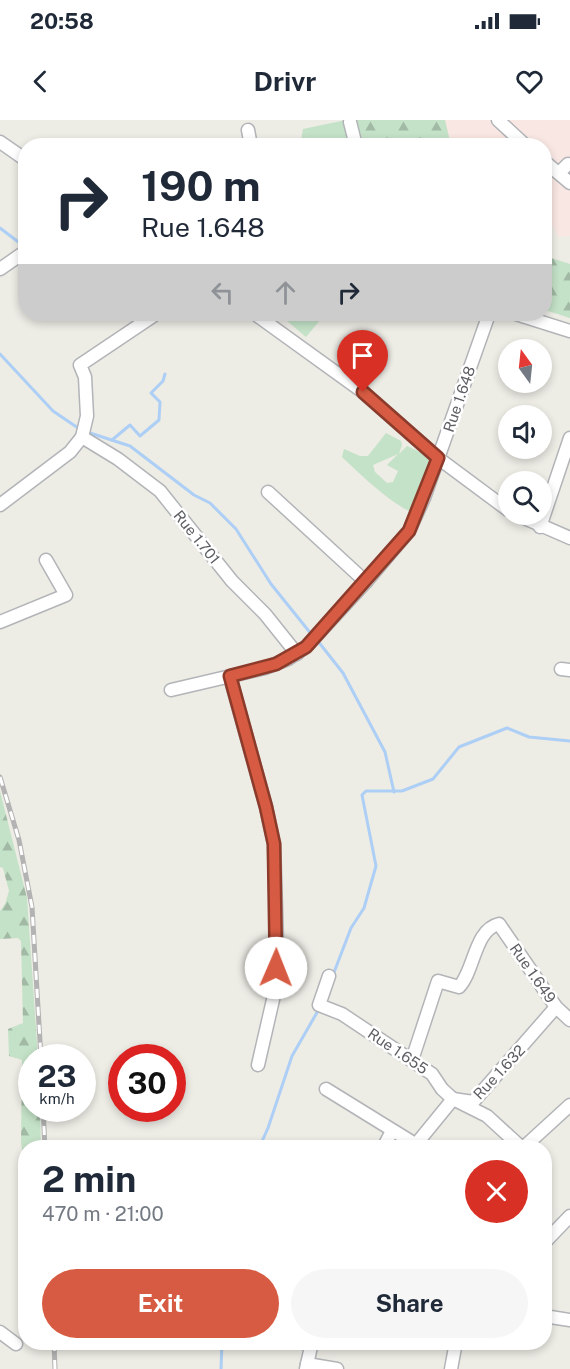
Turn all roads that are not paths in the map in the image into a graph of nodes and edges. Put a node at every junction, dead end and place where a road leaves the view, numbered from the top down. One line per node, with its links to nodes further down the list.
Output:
1 (498, 120): 6 (street)
2 (350, 122): 5 (street)
3 (248, 130): 4 (street)
4 (250, 138)
5 (354, 138)
6 (517, 138)
7 (0, 142): 8 (street)
8 (18, 154)
9 (552, 164): 10 (street)
10 (570, 183)
11 (18, 256): 12 (street)
12 (0, 269)
13 (146, 321): 18 (street)
14 (265, 321): 20 (street)
15 (487, 321): 20 (street, Rue 1.648)
16 (538, 321): 17 (street)
17 (570, 331)
18 (83, 433): 23 (street); 30 (street, Rue 1.701)
19 (570, 438): 25 (street)
20 (438, 458): 22 (street); 28 (street, Rue 1.648)
21 (268, 492): 28 (street)
22 (498, 503)
23 (0, 505)
24 (536, 525): 25 (street)
25 (540, 527): 26 (street)
26 (570, 538)
27 (46, 560): 29 (street)
28 (366, 582): 30 (street, Rue 1.648)
29 (0, 622)
30 (297, 654): 31 (street, Rue 1.648)
31 (230, 676): 32 (street, Rue 1.648); 37 (street)
32 (171, 690)
33 (329, 976): 36 (street, Rue 1.655)
34 (556, 1007): 35 (street, Rue 1.649); 36 (street, Rue 1.649); 39 (street, Rue 1.632)
35 (570, 1020)
36 (412, 1060): 39 (street, Rue 1.655)
37 (258, 1065)
38 (326, 1089): 41 (street)
39 (453, 1099): 44 (street, Rue 1.632); 45 (street, Rue 1.655)
40 (570, 1105): 46 (street)
41 (392, 1131): 42 (street); 43 (street)
42 (387, 1140)
43 (405, 1140)
44 (419, 1140)
45 (514, 1140)
46 (532, 1140)
47 (570, 1216): 48 (street)
48 (552, 1235)
49 (552, 1317): 50 (street)
50 (570, 1320)
51 (0, 1332): 52 (street)
52 (16, 1344)
53 (310, 1350): 55 (street)
54 (455, 1350): 57 (street)
55 (306, 1366): 56 (street)
56 (337, 1369)
57 (451, 1369)

